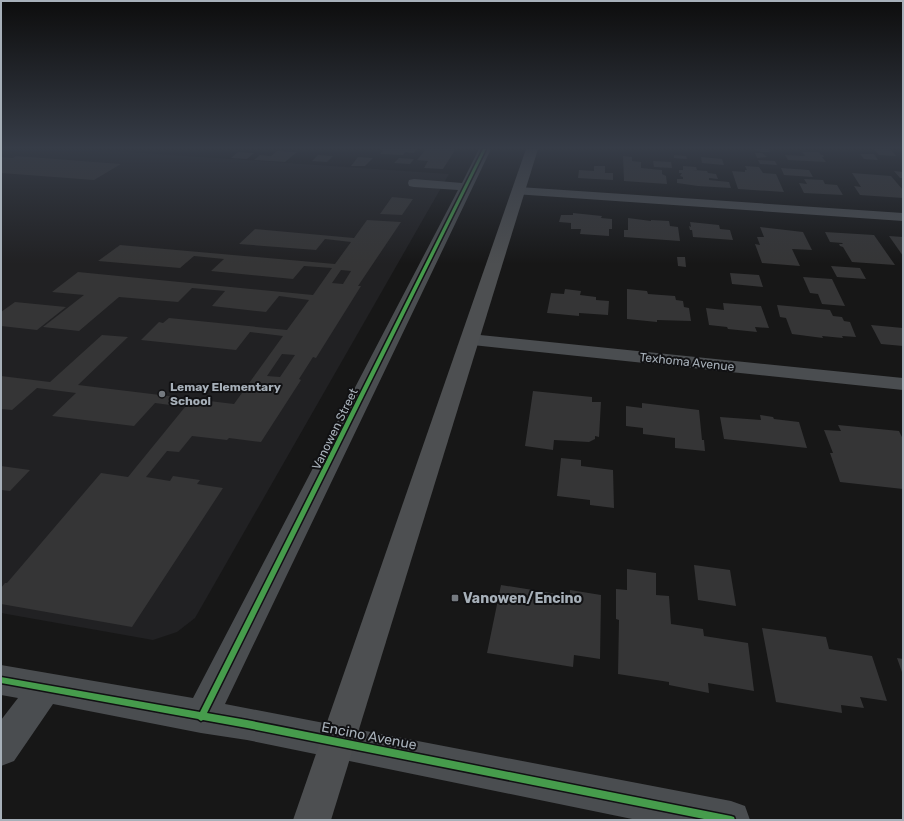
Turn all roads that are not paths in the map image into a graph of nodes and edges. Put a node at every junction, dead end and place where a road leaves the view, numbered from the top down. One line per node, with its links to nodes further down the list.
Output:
1 (465, 187): 9 (street, Vanowen Street)
2 (520, 187): 3 (main road)
3 (519, 191): 4 (street); 5 (main road)
4 (903, 217)
5 (470, 340): 6 (street, Texhoma Avenue); 10 (main road)
6 (903, 384)
7 (1, 680): 8 (street, Encino Avenue)
8 (45, 688): 9 (street, Encino Avenue); 11 (street)
9 (202, 716): 10 (street, Encino Avenue)
10 (338, 743): 12 (main road); 13 (street, Encino Avenue)
11 (1, 749)
12 (312, 820)
13 (731, 820)

